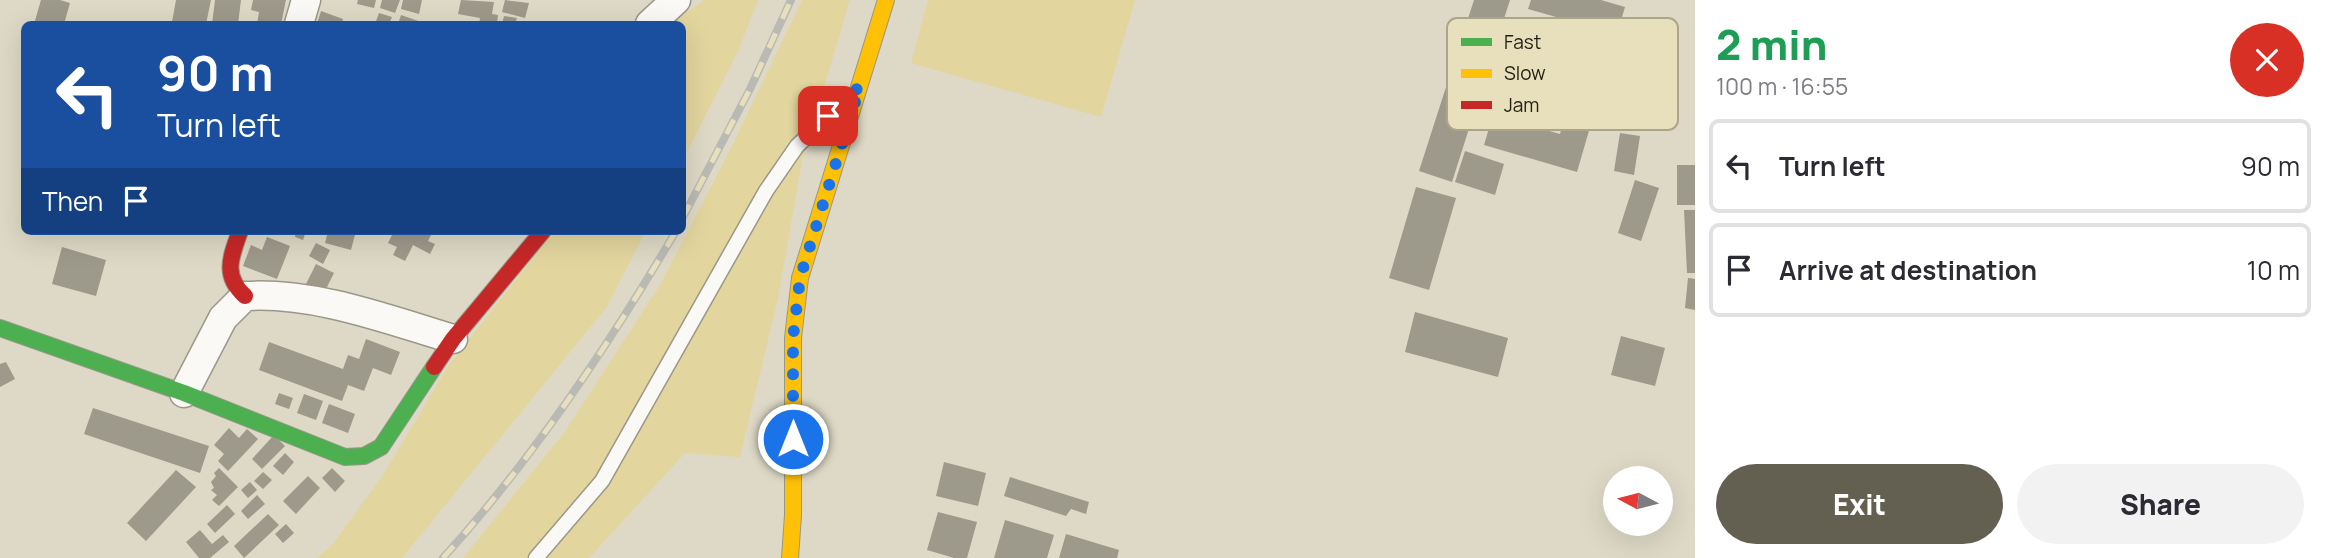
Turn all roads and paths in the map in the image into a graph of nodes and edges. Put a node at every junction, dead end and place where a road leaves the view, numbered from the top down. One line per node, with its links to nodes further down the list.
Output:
1 (306, 0): 4 (street)
2 (676, 0): 5 (street)
3 (886, 0): 6 (street)
4 (300, 21)
5 (653, 21)
6 (860, 86): 13 (lane); 14 (street)
7 (239, 235): 9 (street)
8 (540, 235): 11 (street)
9 (245, 296): 11 (street); 12 (street)
10 (0, 328): 12 (street)
11 (453, 339): 12 (street)
12 (184, 393)
13 (536, 558)
14 (790, 558)

